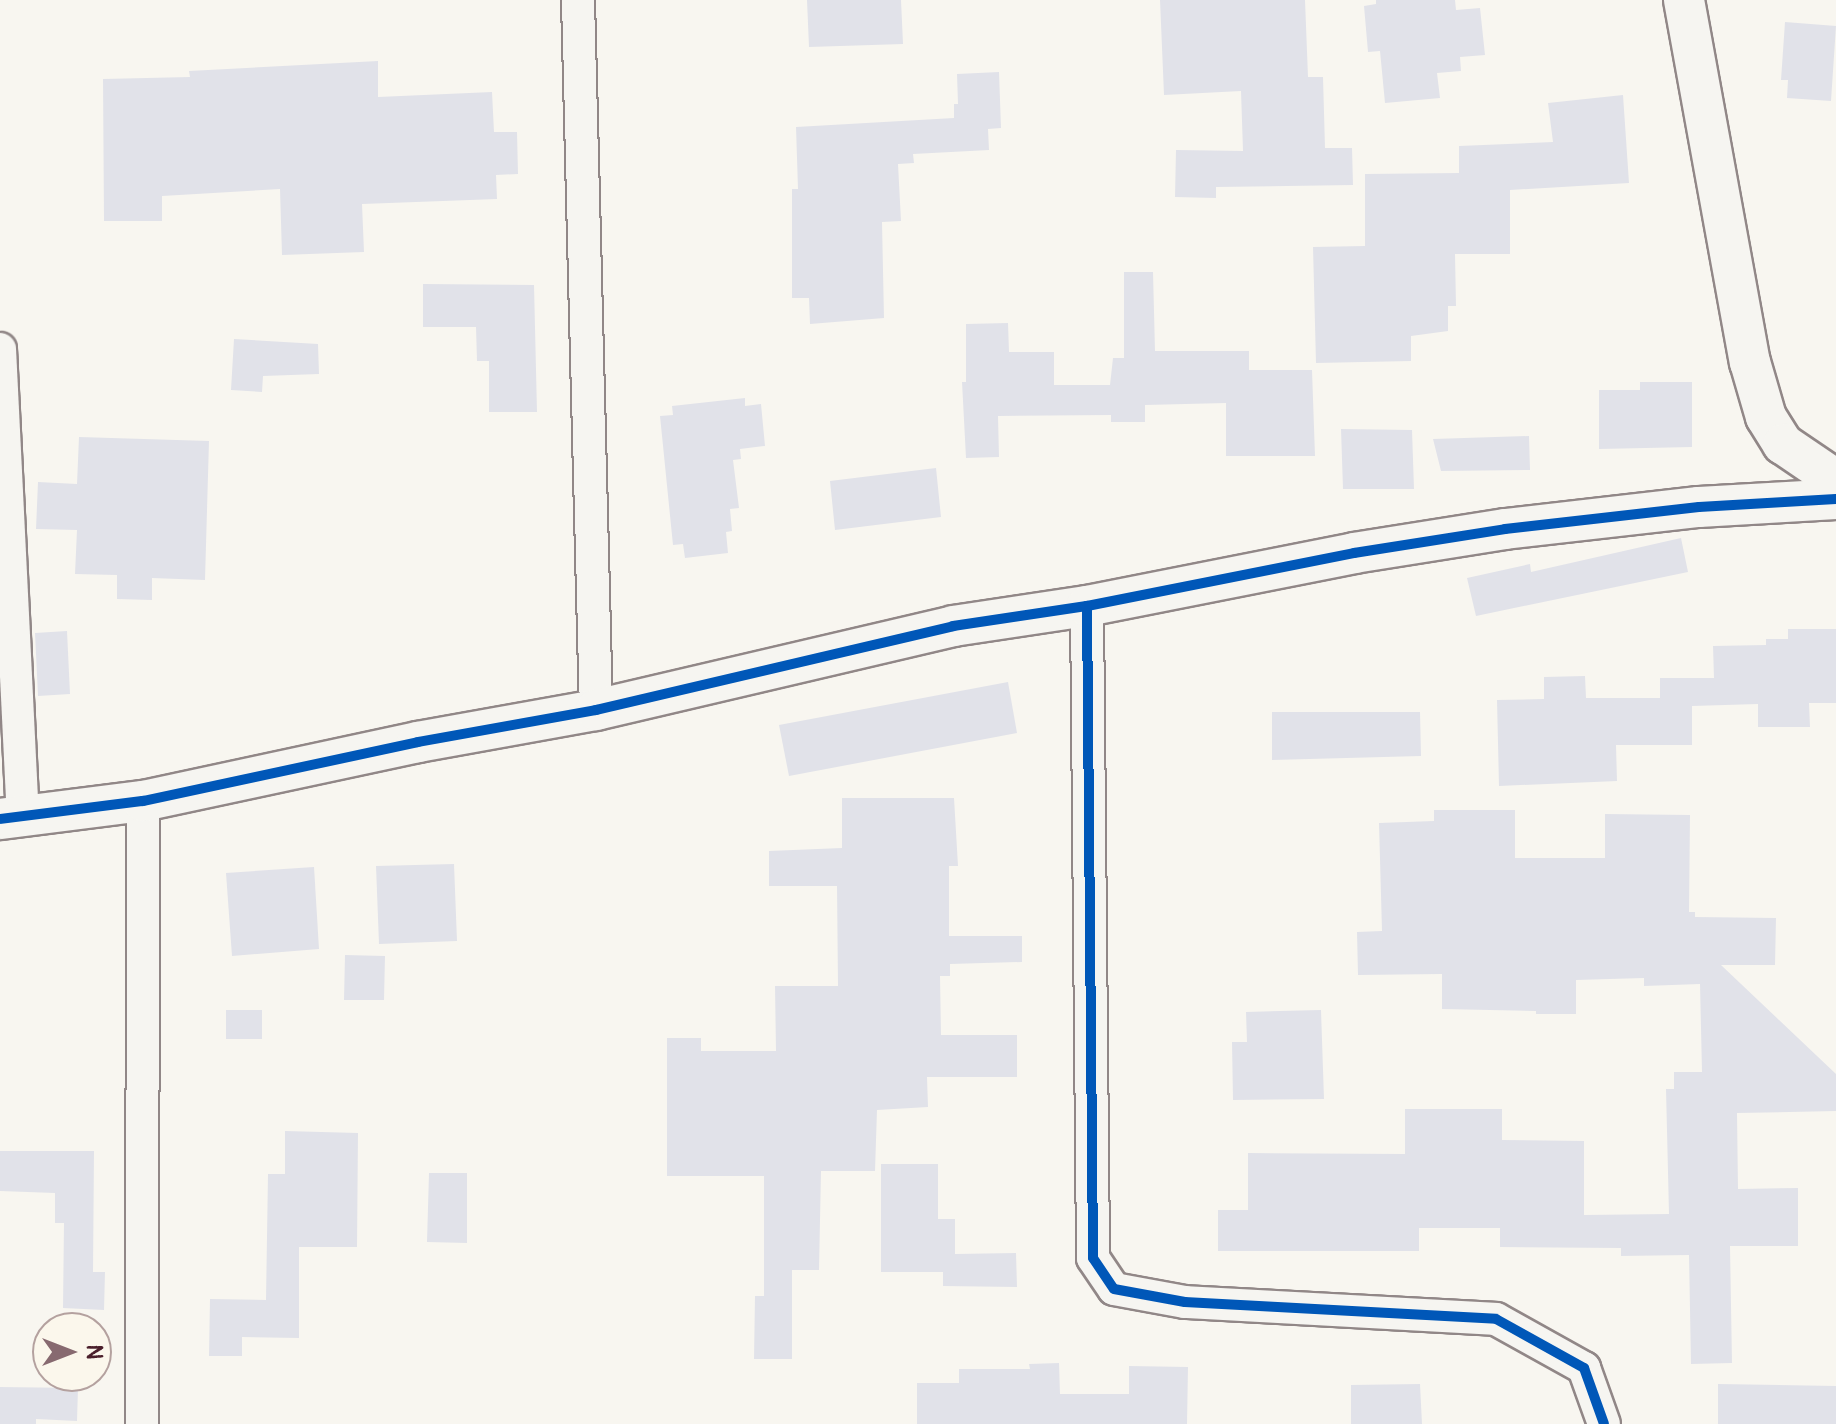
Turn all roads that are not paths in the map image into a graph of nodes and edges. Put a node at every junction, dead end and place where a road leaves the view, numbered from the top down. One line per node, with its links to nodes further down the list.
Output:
1 (578, 0): 7 (street)
2 (1684, 0): 4 (street)
3 (0, 349): 9 (street)
4 (1836, 480)
5 (1836, 499): 6 (street)
6 (1087, 606): 7 (street); 11 (street)
7 (596, 710): 8 (street)
8 (143, 801): 9 (street); 10 (street)
9 (11, 816)
10 (142, 1424)
11 (1604, 1424)

